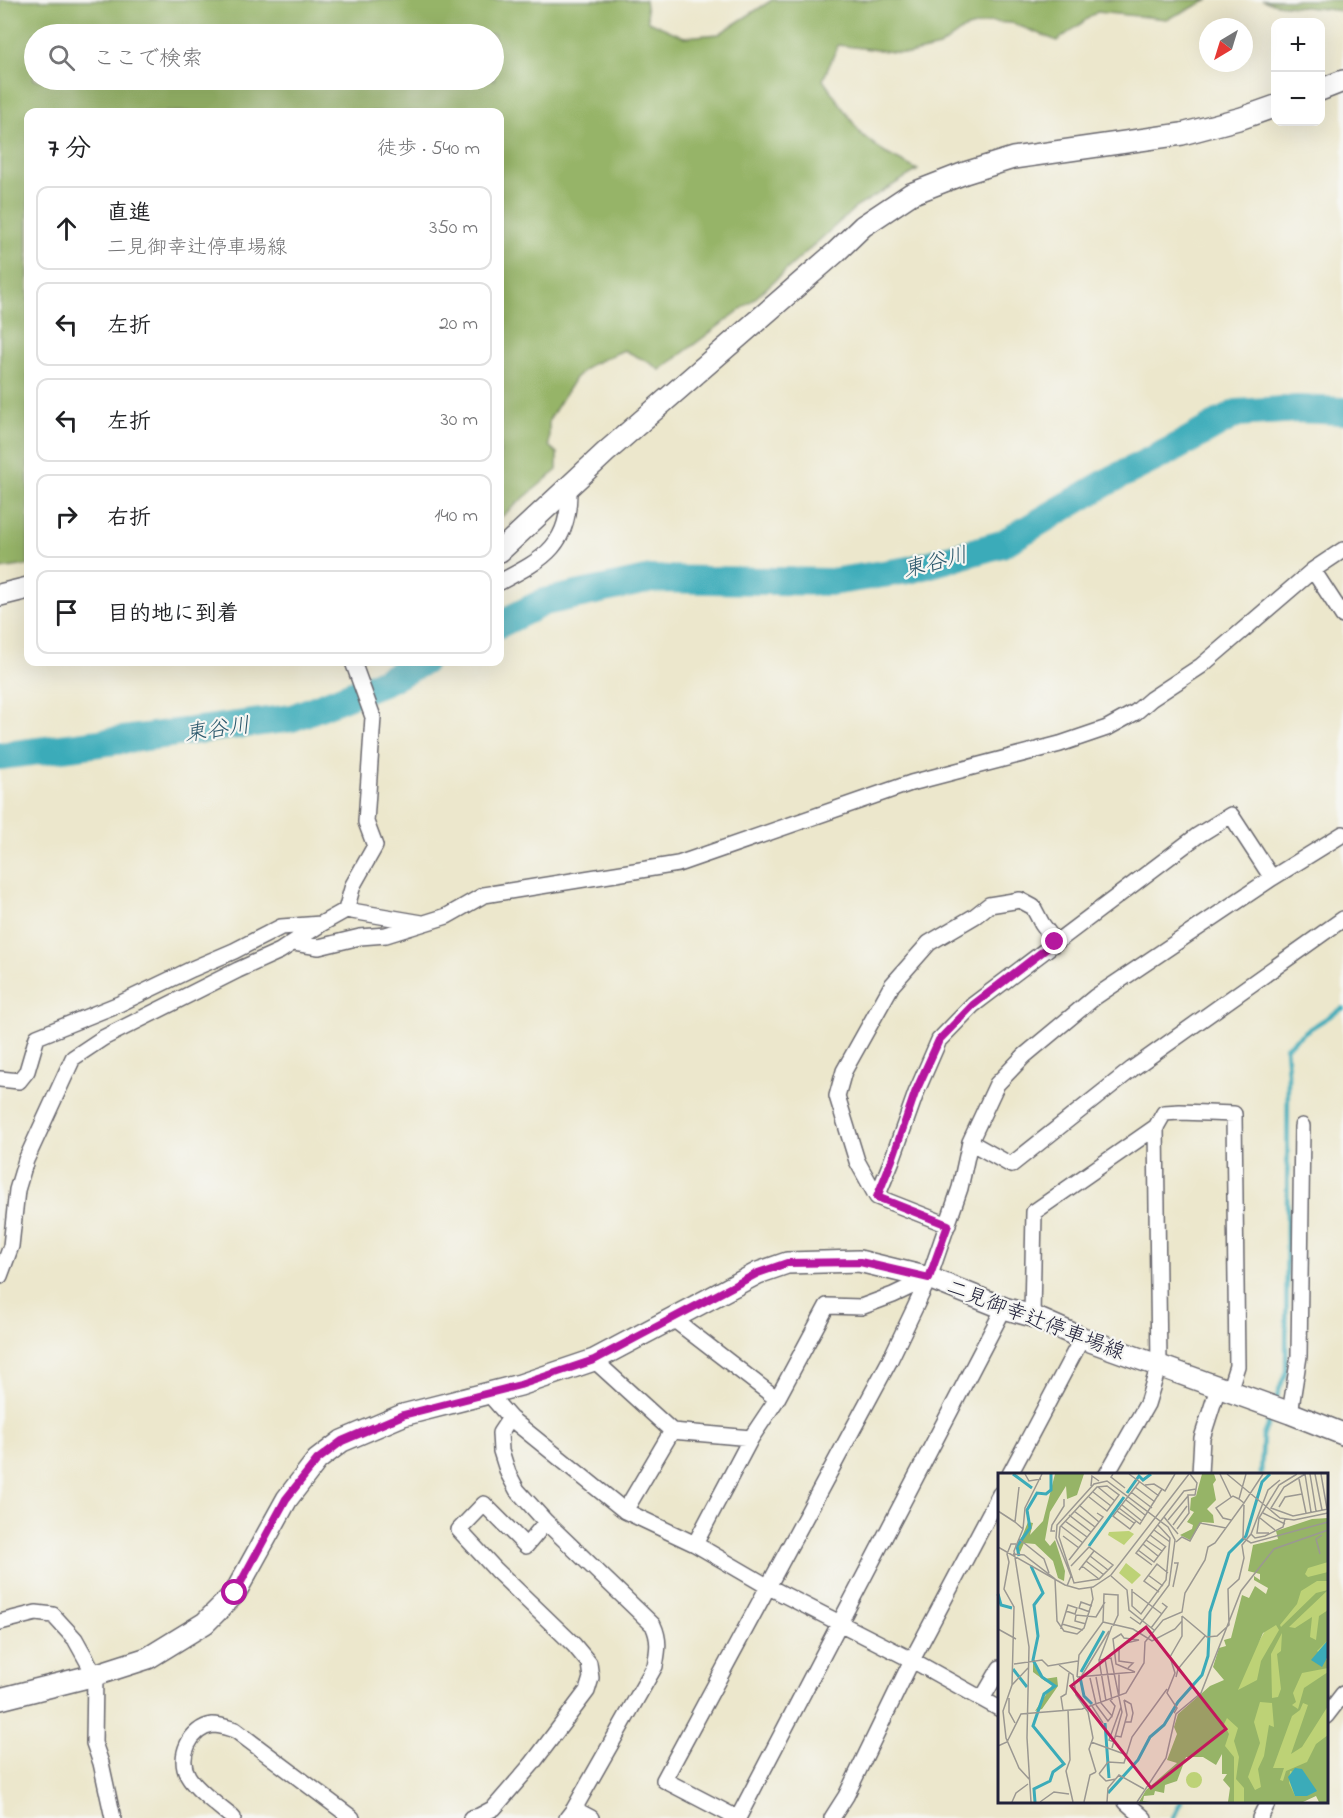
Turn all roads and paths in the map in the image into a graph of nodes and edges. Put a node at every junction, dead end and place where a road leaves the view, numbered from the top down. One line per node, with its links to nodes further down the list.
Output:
1 (1343, 81): 2 (main road)
2 (1325, 88)
3 (1271, 107): 4 (main road)
4 (568, 487): 5 (main road); 8 (street)
5 (504, 547)
6 (1343, 550): 7 (street)
7 (1313, 570): 11 (street); 17 (street)
8 (504, 580)
9 (24, 589): 10 (main road)
10 (0, 596)
11 (1343, 616)
12 (354, 666): 15 (street)
13 (1343, 834): 14 (street)
14 (1272, 878): 19 (street); 24 (street)
15 (346, 910): 17 (street); 18 (street)
16 (1343, 919): 24 (street)
17 (422, 923): 20 (street)
18 (321, 924): 20 (street); 21 (street)
19 (1055, 942): 25 (street); 25 (street)
20 (294, 943): 27 (street)
21 (0, 1079)
22 (1302, 1126): 38 (street)
23 (1156, 1127): 30 (street); 34 (street); 35 (street)
24 (970, 1142): 26 (street)
25 (877, 1197): 26 (street)
26 (948, 1225): 28 (street)
27 (0, 1276)
28 (929, 1278): 29 (main road, 二見御幸辻停車場線); 31 (main road, 二見御幸辻停車場線); 37 (street); 50 (street)
29 (1004, 1308): 30 (main road, 二見御幸辻停車場線); 52 (street)
30 (1032, 1316): 32 (main road, 二見御幸辻停車場線)
31 (672, 1318): 33 (main road, 二見御幸辻停車場線); 37 (street)
32 (1082, 1338): 34 (main road, 二見御幸辻停車場線); 43 (street)
33 (594, 1360): 36 (main road, 二見御幸辻停車場線); 40 (street)
34 (1159, 1365): 35 (main road, 二見御幸辻停車場線); 44 (street)
35 (1223, 1389): 38 (main road, 二見御幸辻停車場線); 45 (street)
36 (489, 1393): 39 (street); 55 (main road, 二見御幸辻停車場線)
37 (777, 1399): 42 (street)
38 (1289, 1412): 41 (main road, 二見御幸辻停車場線)
39 (510, 1418): 47 (street); 48 (street)
40 (672, 1431): 42 (street); 47 (street)
41 (1343, 1434)
42 (751, 1438): 49 (street)
43 (1011, 1473)
44 (1108, 1473)
45 (1200, 1473)
46 (998, 1496): 53 (street)
47 (626, 1511): 49 (street)
48 (546, 1522): 63 (street); 67 (street)
49 (695, 1544): 50 (street)
50 (767, 1586): 52 (street); 69 (street)
51 (0, 1622): 55 (street)
52 (839, 1622): 53 (street); 69 (street)
53 (912, 1660): 58 (street); 70 (street)
54 (998, 1670): 58 (street)
55 (95, 1674): 57 (main road, 二見御幸辻停車場線); 64 (street)
56 (1343, 1694): 60 (street)
57 (0, 1699)
58 (982, 1699): 59 (street)
59 (998, 1708)
60 (1328, 1713)
61 (1127, 1803): 71 (street)
62 (1268, 1803): 72 (street)
63 (570, 1814): 68 (street)
64 (112, 1818)
65 (233, 1818): 66 (street)
66 (352, 1818)
67 (471, 1818)
68 (591, 1818)
69 (738, 1818)
70 (832, 1818)
71 (1144, 1818)
72 (1260, 1818)

